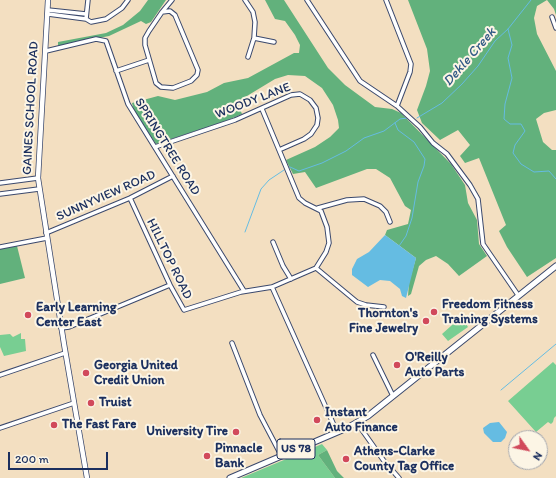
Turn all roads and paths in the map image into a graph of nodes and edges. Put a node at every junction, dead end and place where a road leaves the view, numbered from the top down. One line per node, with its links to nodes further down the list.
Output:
1 (48, 0): 8 (main road, GAINES SCHOOL ROAD)
2 (88, 0): 10 (street)
3 (128, 0): 12 (street)
4 (172, 0): 9 (street)
5 (245, 0): 14 (street)
6 (307, 0): 20 (street)
7 (386, 0): 20 (street)
8 (48, 12): 10 (street); 12 (street); 16 (main road, GAINES SCHOOL ROAD)
9 (162, 12): 18 (street); 18 (street)
10 (86, 14): 12 (street)
11 (552, 17): 13 (street)
12 (86, 19)
13 (556, 28)
14 (254, 38): 15 (street); 17 (street)
15 (274, 42)
16 (46, 51): 19 (street, SPRINGTREE ROAD); 25 (main road, GAINES SCHOOL ROAD)
17 (248, 56)
18 (149, 60): 19 (street)
19 (116, 71): 22 (street, SPRINGTREE ROAD)
20 (397, 106): 41 (street)
21 (262, 108): 22 (street, WOODY LANE); 23 (street); 23 (street, WOODY LANE)
22 (154, 147): 24 (street, SPRINGTREE ROAD)
23 (279, 150): 30 (street)
24 (173, 176): 29 (street, SUNNYVIEW ROAD); 40 (street, SPRINGTREE ROAD)
25 (38, 178): 26 (street); 27 (main road, GAINES SCHOOL ROAD)
26 (0, 183)
27 (39, 188): 28 (street); 32 (main road, GAINES SCHOOL ROAD)
28 (0, 194)
29 (130, 198): 32 (street, SUNNYVIEW ROAD); 38 (street, HILLTOP ROAD)
30 (318, 208): 31 (street); 36 (street)
31 (390, 222)
32 (46, 235): 34 (street, SUNNYVIEW ROAD); 43 (main road, GAINES SCHOOL ROAD)
33 (273, 242): 37 (street)
34 (0, 247)
35 (556, 266): 41 (highway, US 78)
36 (316, 268): 37 (street, HILLTOP ROAD); 42 (street)
37 (291, 279): 39 (street, HILLTOP ROAD)
38 (170, 285): 40 (street, HILLTOP ROAD); 43 (street)
39 (272, 287): 40 (street, HILLTOP ROAD); 52 (street)
40 (244, 291)
41 (518, 295): 48 (highway, US 78)
42 (384, 307)
43 (61, 328): 45 (main road, GAINES SCHOOL ROAD)
44 (232, 343): 53 (street)
45 (65, 353): 47 (street); 49 (main road, GAINES SCHOOL ROAD)
46 (373, 355): 48 (street)
47 (0, 375)
48 (393, 396): 50 (highway, US 78)
49 (74, 403): 51 (street); 54 (main road, GAINES SCHOOL ROAD)
50 (357, 422): 52 (highway, US 78); 56 (street)
51 (0, 428)
52 (337, 432): 53 (highway, US 78)
53 (281, 455): 55 (highway, US 78)
54 (87, 478)
55 (230, 478)
56 (398, 478)

